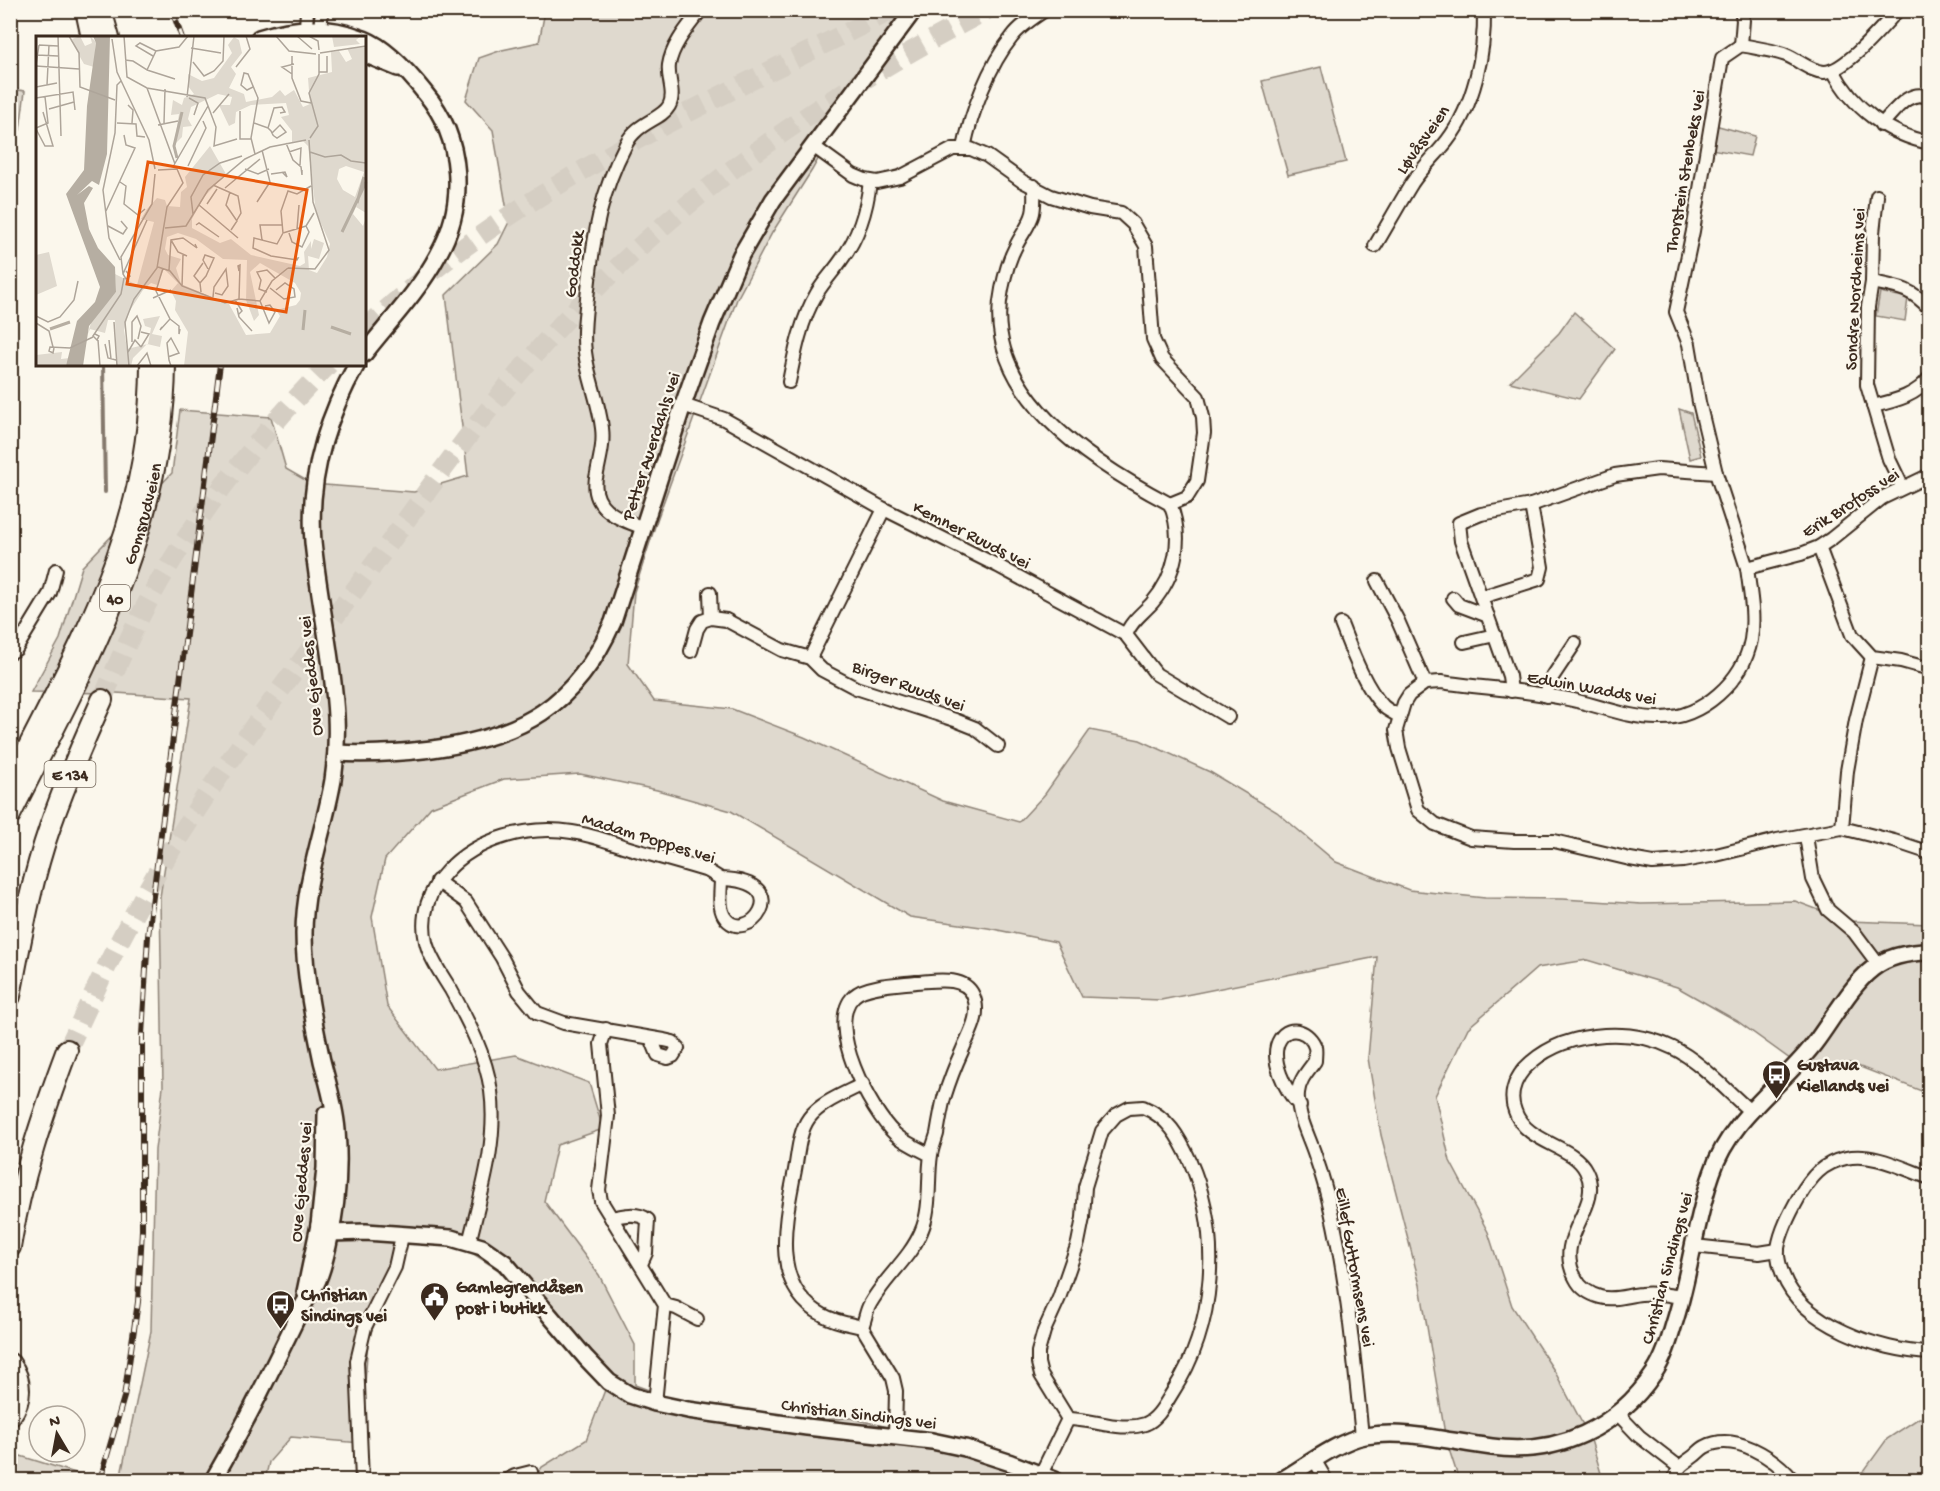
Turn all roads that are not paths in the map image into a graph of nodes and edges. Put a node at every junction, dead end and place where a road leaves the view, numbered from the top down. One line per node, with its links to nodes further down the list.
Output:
1 (86, 10): 12 (main road)
2 (101, 10): 13 (main road)
3 (308, 10): 11 (street)
4 (322, 10): 11 (street)
5 (701, 10): 46 (street, Goddokk)
6 (914, 10): 24 (street, Petter Auerdahls vei)
7 (1045, 10): 25 (street)
8 (1484, 10): 29 (street, Løvåsveien)
9 (1741, 10): 17 (street)
10 (1898, 10): 19 (street)
11 (312, 33): 14 (street); 15 (street)
12 (92, 36)
13 (108, 36)
14 (265, 36)
15 (356, 36)
16 (366, 40): 20 (street)
17 (1741, 45): 19 (street); 40 (street, Thorstein Stenbeks vei)
18 (366, 55): 20 (street)
19 (1833, 70): 22 (street)
20 (404, 71): 32 (street)
21 (1929, 98): 22 (street)
22 (1881, 125): 23 (street)
23 (1929, 143)
24 (813, 146): 26 (street); 38 (street, Petter Auerdahls vei)
25 (964, 148): 26 (street); 27 (street)
26 (870, 181): 37 (street)
27 (1034, 186): 43 (street); 43 (street)
28 (1877, 196): 30 (street, Sondre Nordheims vei)
29 (1375, 246)
30 (1872, 282): 31 (street); 39 (street, Sondre Nordheims vei)
31 (1929, 309)
32 (366, 351)
33 (151, 366): 74 (main road, Gomsrudveien / 40)
34 (165, 366): 75 (main road, Gomsrudveien / 40)
35 (356, 366): 73 (street, Ove Gjeddes vei)
36 (1929, 377): 39 (street)
37 (789, 382)
38 (683, 405): 45 (street, Kemner Ruuds vei); 46 (street, Petter Auerdahls vei)
39 (1873, 406): 42 (street, Sondre Nordheims vei)
40 (1716, 473): 44 (street); 48 (street)
41 (1929, 475): 42 (street, Erik Brofoss vei)
42 (1902, 486): 47 (street, Erik Brofoss vei)
43 (1170, 504): 57 (street)
44 (1531, 505): 52 (street); 52 (street)
45 (884, 509): 57 (street, Kemner Ruuds vei); 64 (street)
46 (644, 528): 73 (street, Petter Auerdahls vei)
47 (1819, 547): 48 (street, Erik Brofoss vei); 63 (street)
48 (1748, 568): 68 (street, Edwin Wadds vei)
49 (56, 570): 62 (street)
50 (1377, 580): 66 (street)
51 (710, 592): 55 (street)
52 (1482, 597): 54 (street)
53 (1453, 598): 54 (street)
54 (1488, 616): 58 (street)
55 (711, 618): 61 (street); 64 (street, Birger Ruuds vei)
56 (1341, 624): 70 (street)
57 (1126, 635): 71 (street, Kemner Ruuds vei)
58 (1495, 635): 59 (street); 67 (street)
59 (1464, 642)
60 (1575, 643): 68 (street)
61 (691, 651)
62 (10, 653)
63 (1872, 657): 65 (street); 76 (street)
64 (810, 658): 72 (street, Birger Ruuds vei)
65 (1929, 669)
66 (1425, 682): 67 (street, Edwin Wadds vei); 70 (street)
67 (1511, 691): 68 (street, Edwin Wadds vei)
68 (1546, 696)
69 (102, 700): 83 (main road, E 134)
70 (1399, 716): 77 (street)
71 (1228, 717)
72 (998, 746)
73 (336, 753): 93 (street, Ove Gjeddes vei)
74 (10, 784)
75 (10, 815)
76 (1842, 828): 77 (street); 78 (street)
77 (1806, 836): 82 (street)
78 (1929, 853)
79 (721, 879): 80 (street, Madam Poppes vei)
80 (437, 881): 84 (street); 95 (street, Madam Poppes vei)
81 (1929, 952): 82 (street)
82 (1878, 964): 89 (street, Christian Sindings vei)
83 (10, 996)
84 (606, 1029): 85 (street); 92 (street)
85 (651, 1038)
86 (67, 1050): 97 (main road)
87 (863, 1084): 90 (street); 90 (street); 103 (street)
88 (1300, 1106): 88 (street, Eillef Guttormsens vei); 111 (street, Eillef Guttormsens vei)
89 (1750, 1112): 96 (street, Christian Sindings vei); 100 (street)
90 (931, 1155): 103 (street)
91 (1929, 1178): 98 (street)
92 (611, 1218): 99 (street); 99 (street)
93 (327, 1226): 94 (street, Christian Sindings vei); 116 (street, Ove Gjeddes vei)
94 (402, 1236): 95 (street, Christian Sindings vei); 117 (street)
95 (469, 1243): 106 (street, Christian Sindings vei)
96 (1694, 1245): 98 (street); 100 (street, Christian Sindings vei)
97 (10, 1247)
98 (1778, 1250): 104 (street)
99 (641, 1264): 101 (street)
100 (1682, 1297): 107 (street, Christian Sindings vei)
101 (665, 1305): 102 (street); 106 (street)
102 (697, 1319)
103 (862, 1327): 110 (street)
104 (1929, 1353)
105 (10, 1364): 108 (main road)
106 (655, 1403): 110 (street, Christian Sindings vei)
107 (1618, 1414): 111 (street, Christian Sindings vei); 113 (street)
108 (10, 1416)
109 (1068, 1419): 109 (street); 115 (street)
110 (895, 1436): 115 (street, Christian Sindings vei)
111 (1362, 1436): 112 (street, Christian Sindings vei)
112 (1315, 1461): 119 (street, Christian Sindings vei); 120 (street)
113 (1678, 1467): 121 (street); 122 (street)
114 (531, 1472): 118 (street)
115 (1048, 1477)
116 (213, 1480)
117 (362, 1480)
118 (507, 1480)
119 (1282, 1480)
120 (1326, 1480)
121 (1674, 1480)
122 (1793, 1480)

